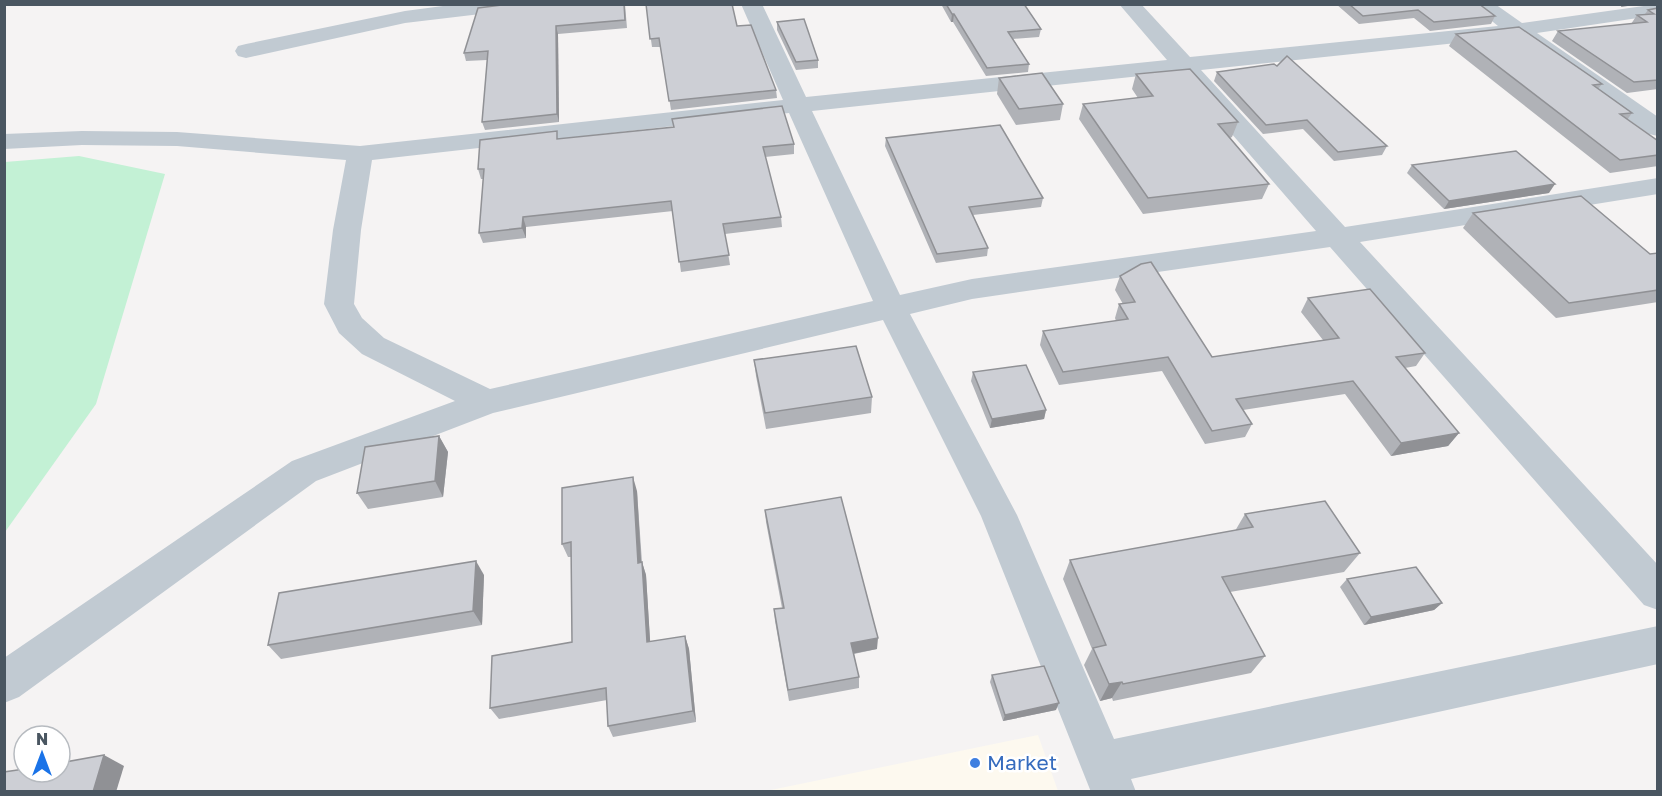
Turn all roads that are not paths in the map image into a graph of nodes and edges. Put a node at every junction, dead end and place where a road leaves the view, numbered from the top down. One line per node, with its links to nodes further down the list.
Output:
1 (515, 4): 6 (street)
2 (751, 4): 10 (street)
3 (1128, 4): 9 (street)
4 (1481, 4): 7 (street)
5 (1658, 9): 7 (street)
6 (405, 11): 8 (street)
7 (1517, 30): 9 (street); 11 (street)
8 (246, 51)
9 (1181, 65): 10 (street); 15 (street)
10 (799, 105): 13 (street); 16 (street)
11 (1658, 129)
12 (4, 142): 13 (street)
13 (360, 154): 17 (street)
14 (1658, 186): 15 (street)
15 (1336, 237): 16 (street); 18 (street)
16 (891, 308): 17 (street); 21 (street)
17 (487, 402): 20 (street)
18 (1658, 593)
19 (1658, 645): 21 (street)
20 (4, 683)
21 (1108, 777)

